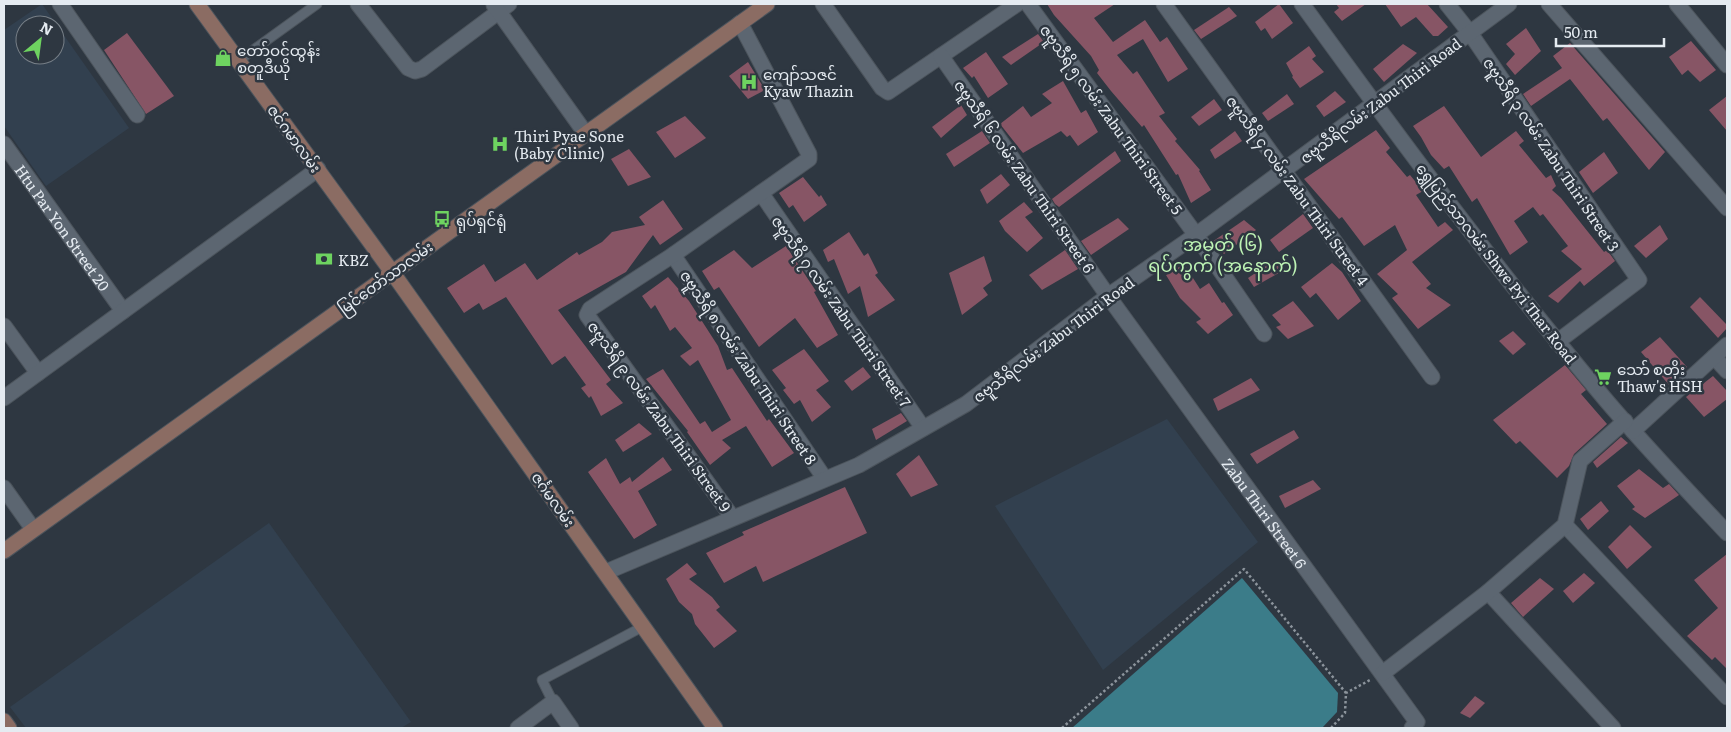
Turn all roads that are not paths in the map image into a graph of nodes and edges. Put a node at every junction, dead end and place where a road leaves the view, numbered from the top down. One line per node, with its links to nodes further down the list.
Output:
1 (60, 4): 22 (street)
2 (197, 4): 19 (main road, ဇင်ဂမာလမ်း)
3 (317, 4): 19 (lane)
4 (358, 4): 15 (street)
5 (767, 4): 16 (main road, မြင်တော်သာလမ်း)
6 (823, 4): 18 (street)
7 (1017, 4): 18 (street)
8 (1028, 4): 29 (street, ဇဗူသီရိ ၅ လမ်း Zabu Thiri Street 5)
9 (1164, 4): 26 (street, ဇဗူသီရိ ၄ လမ်း Zabu Thiri Street 4)
10 (1302, 4): 21 (street, ရွှေပြည်သာလမ်း Shwe Pyi Thar Road)
11 (1447, 4): 17 (street, ဇဗူသီရိ ၃ လမ်း Zabu Thiri Street 3)
12 (1509, 4): 17 (street, ဇဗူသီရိလမ်း Zabu Thiri Road)
13 (1549, 4): 28 (street)
14 (1677, 4): 20 (street)
15 (501, 6): 23 (street)
16 (740, 23): 23 (main road, မြင်တော်သာလမ်း); 27 (street)
17 (1470, 33): 21 (street, ဇဗူသီရိလမ်း Zabu Thiri Road); 36 (street, ဇဗူသီရိ ၃ လမ်း Zabu Thiri Street 3)
18 (941, 56): 32 (street, ဇဗူသီရိ ၆ လမ်း Zabu Thiri Street 6)
19 (238, 61): 25 (main road, ဇင်ဂမာလမ်း)
20 (1727, 65)
21 (1374, 104): 26 (street, ဇဗူသီရိလမ်း Zabu Thiri Road); 36 (street, ရွှေပြည်သာလမ်း Shwe Pyi Thar Road)
22 (137, 115)
23 (586, 134): 31 (main road, မြင်တော်သာလမ်း)
24 (4, 144): 33 (street, Htu Par Yon Street 20)
25 (318, 169): 31 (main road, ဇင်ဂမာလမ်း); 33 (street)
26 (1284, 170): 29 (street, ဇဗူသီရိလမ်း Zabu Thiri Road); 41 (street, ဇဗူသီရိ ၄ လမ်း Zabu Thiri Street 4)
27 (761, 193): 30 (street); 44 (street, ဇဗူသီရိ ၇ လမ်း Zabu Thiri Street 7)
28 (1727, 208)
29 (1196, 235): 32 (street, ဇဗူသီရိလမ်း Zabu Thiri Road); 35 (street, ဇဗူသီရိ ၅ လမ်း Zabu Thiri Street 5)
30 (673, 255): 45 (street, ဇဗူသီရိ ၈ လမ်း Zabu Thiri Street 8); 47 (street, ဇဗူသီရိ ၉ လမ်း Zabu Thiri Street 9)
31 (392, 272): 49 (main road, မြင်တော်သာလမ်း); 52 (main road, ဇင်္ဂမလမ်း)
32 (1108, 296): 44 (street, ဇဗူသီရိလမ်း Zabu Thiri Road); 55 (street, Zabu Thiri Street 6)
33 (123, 311): 40 (street)
34 (4, 326): 40 (street)
35 (1264, 334)
36 (1557, 342): 43 (street, ရွှေပြည်သာလမ်း Shwe Pyi Thar Road)
37 (1727, 345): 38 (street)
38 (1714, 357): 39 (street); 43 (street)
39 (1727, 371)
40 (38, 373): 42 (street)
41 (1432, 377)
42 (4, 398)
43 (1629, 426): 48 (street); 50 (street, ရွှေပြည်သာလမ်း Shwe Pyi Thar Road)
44 (923, 428): 45 (street, ဇဗူသီရိလမ်း Zabu Thiri Road)
45 (825, 479): 47 (street, ဇဗူသီရိလမ်း Zabu Thiri Road)
46 (4, 488): 49 (street)
47 (732, 517): 52 (street, ဇဗူသီရိလမ်း Zabu Thiri Road)
48 (1565, 525): 53 (street); 56 (street)
49 (33, 530): 51 (main road, မြင်တော်သာလမ်း)
50 (1727, 533)
51 (4, 551)
52 (606, 572): 54 (main road, ဇင်္ဂမလမ်း)
53 (1488, 592): 55 (street); 64 (street)
54 (644, 626): 57 (lane); 62 (main road, ဇင်္ဂမလမ်း)
55 (1383, 673): 63 (street, Zabu Thiri Street 6)
56 (1727, 697)
57 (553, 702): 60 (street); 61 (street)
58 (4, 721): 59 (main road)
59 (9, 728)
60 (518, 728)
61 (571, 728)
62 (715, 728)
63 (1412, 728)
64 (1613, 728)

